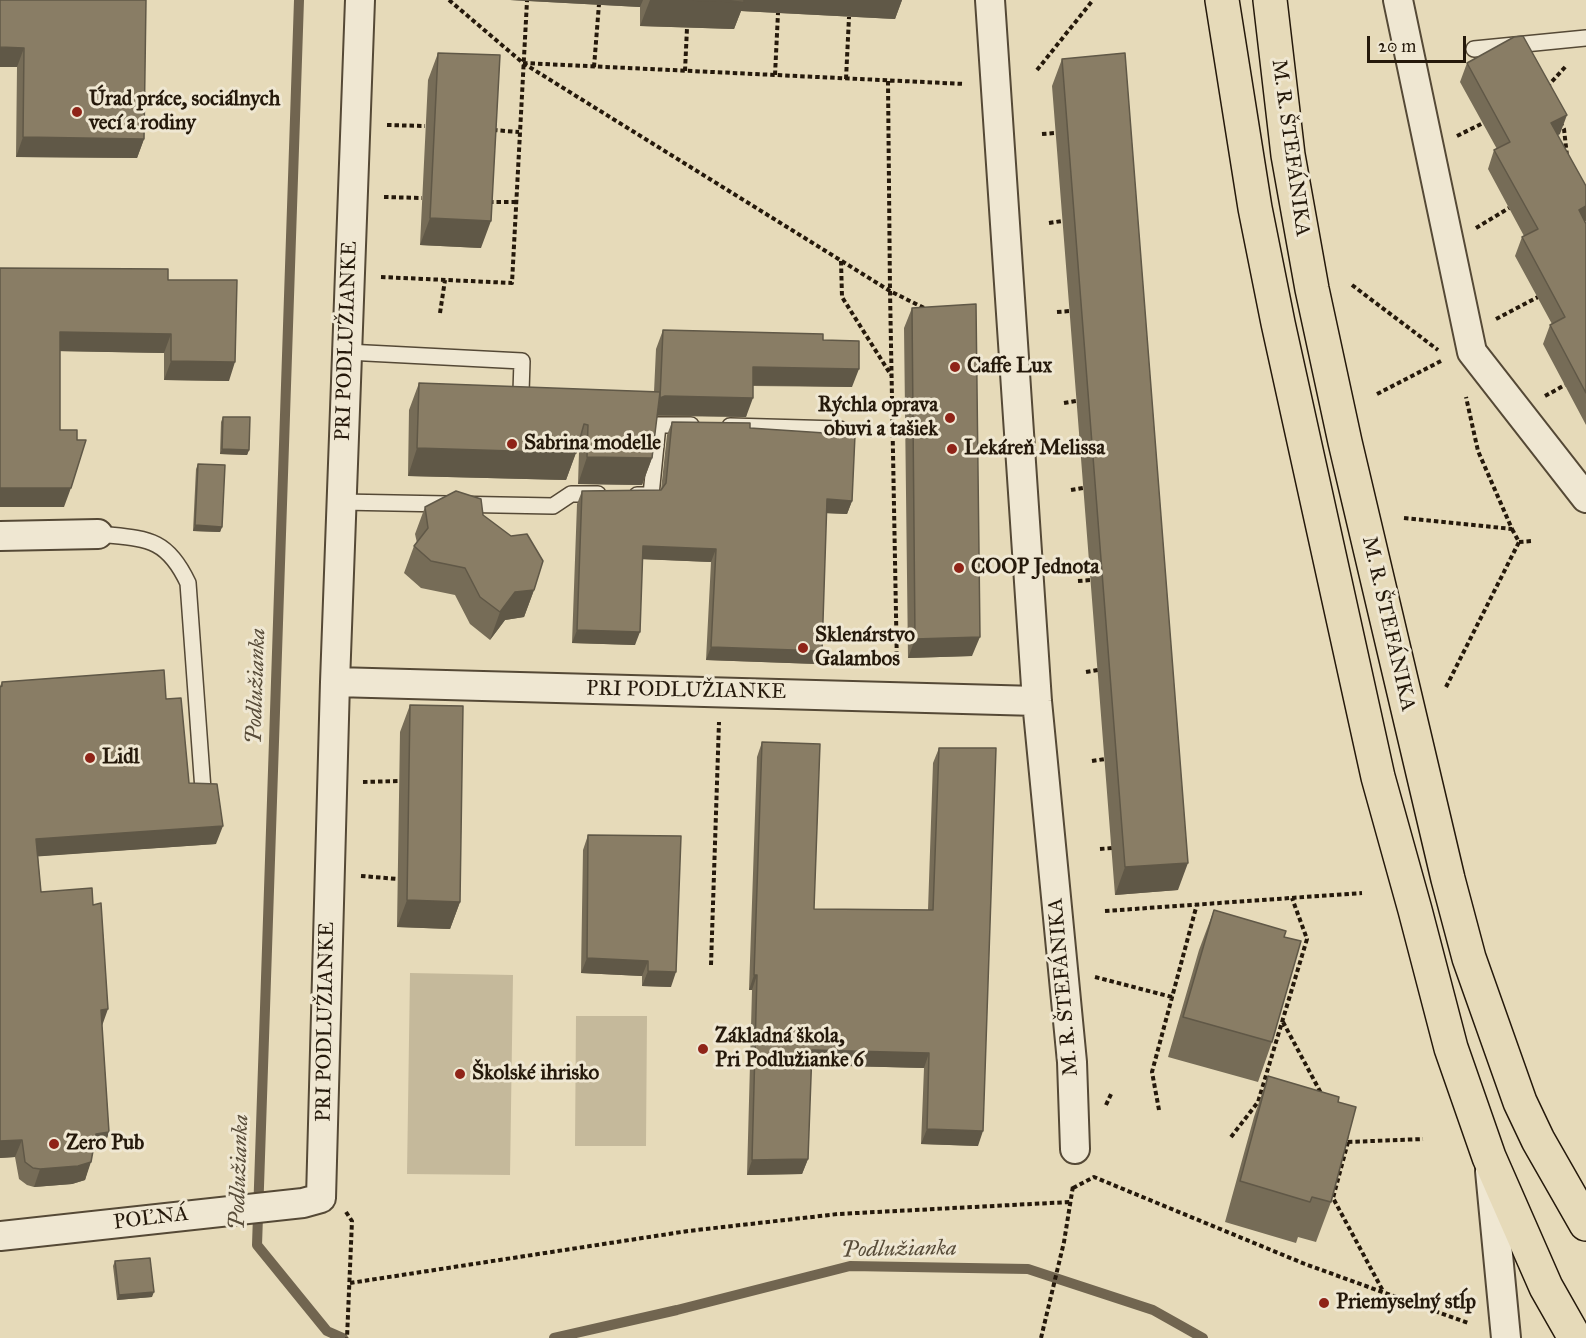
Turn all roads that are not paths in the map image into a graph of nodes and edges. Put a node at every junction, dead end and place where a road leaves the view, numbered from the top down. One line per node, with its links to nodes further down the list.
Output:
1 (360, 0): 8 (street, PRI PODLUŽIANKE)
2 (990, 0): 16 (street, M. R. ŠTEFÁNIKA)
3 (1222, 0): 19 (main road, M. R. ŠTEFÁNIKA)
4 (1270, 0): 21 (main road, M. R. ŠTEFÁNIKA)
5 (1398, 0): 11 (street)
6 (1586, 38): 7 (lane)
7 (1474, 49)
8 (347, 352): 9 (lane); 12 (street, PRI PODLUŽIANKE)
9 (521, 392)
10 (840, 429): 12 (lane)
11 (1586, 498)
12 (341, 502): 15 (street, PRI PODLUŽIANKE)
13 (98, 534): 14 (street); 17 (lane)
14 (0, 536)
15 (334, 682): 16 (street, PRI PODLUŽIANKE); 20 (street, PRI PODLUŽIANKE)
16 (1037, 701): 18 (street, M. R. ŠTEFÁNIKA)
17 (202, 790)
18 (1075, 1149)
19 (1489, 1157): 23 (street, M. R. ŠTEFÁNIKA); 24 (main road, M. R. ŠTEFÁNIKA)
20 (303, 1203): 22 (street, POĽNÁ)
21 (1586, 1224)
22 (0, 1236)
23 (1506, 1338)
24 (1575, 1338)

